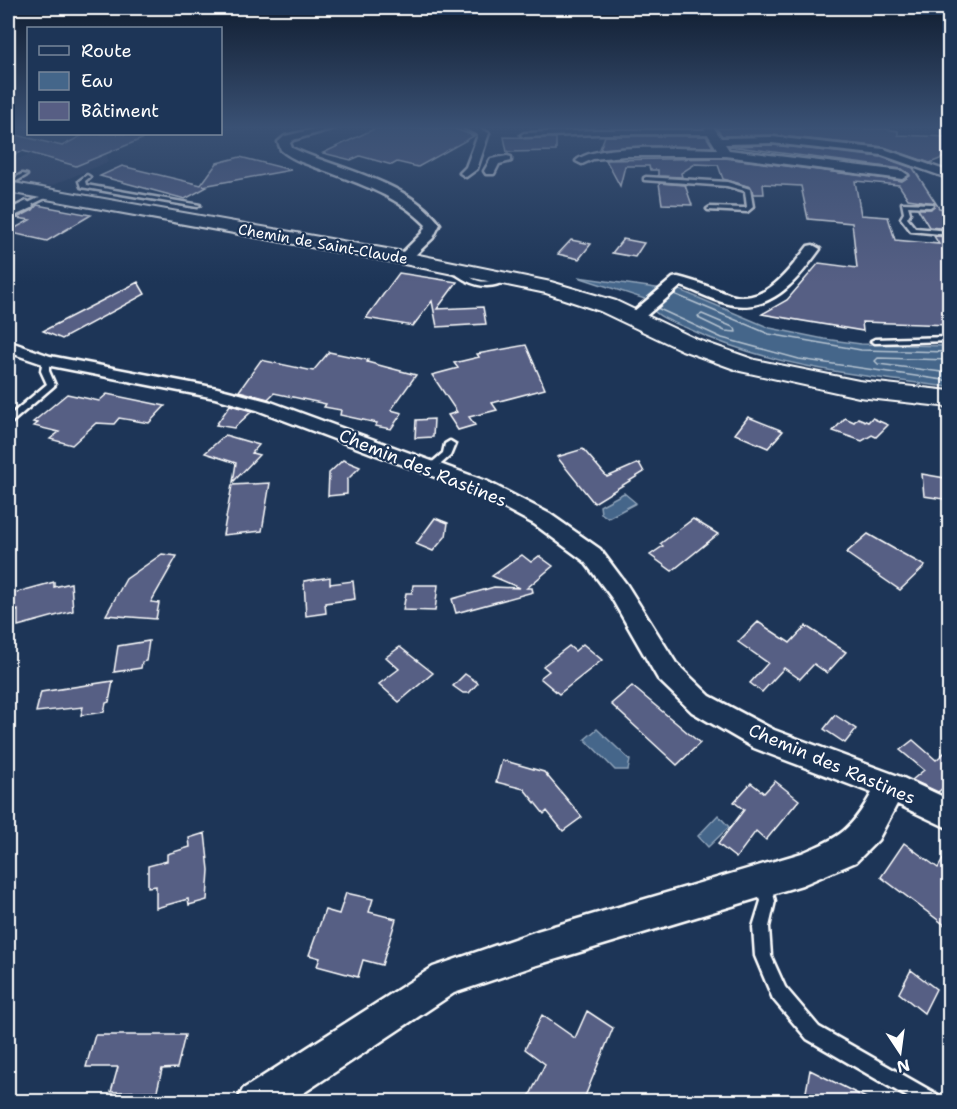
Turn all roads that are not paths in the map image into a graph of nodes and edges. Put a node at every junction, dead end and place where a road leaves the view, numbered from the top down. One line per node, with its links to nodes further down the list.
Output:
1 (84, 180): 8 (lane)
2 (358, 180): 13 (street)
3 (658, 180): 9 (lane)
4 (8, 185): 5 (street, Chemin de Saint-Claude)
5 (53, 193): 6 (lane); 13 (street, Chemin de Saint-Claude)
6 (27, 205): 10 (street)
7 (930, 205): 11 (lane)
8 (197, 206)
9 (710, 209)
10 (8, 215)
11 (950, 233)
12 (813, 249): 16 (street)
13 (404, 258): 14 (street, Chemin de Saint-Claude)
14 (448, 266): 15 (street, Chemin de Saint-Claude); 15 (lane)
15 (506, 279): 16 (street, Chemin de Saint-Claude)
16 (640, 314): 21 (street, Chemin de Saint-Claude)
17 (950, 339): 18 (lane)
18 (875, 341)
19 (8, 346): 20 (street, Chemin des Rastines)
20 (46, 360): 22 (lane); 24 (street, Chemin des Rastines)
21 (950, 399)
22 (8, 421)
23 (450, 444): 24 (lane)
24 (431, 468): 25 (street, Chemin des Rastines)
25 (891, 787): 26 (street, Chemin des Rastines); 27 (street)
26 (950, 815)
27 (763, 880): 28 (street); 29 (lane)
28 (256, 1101)
29 (934, 1101)

